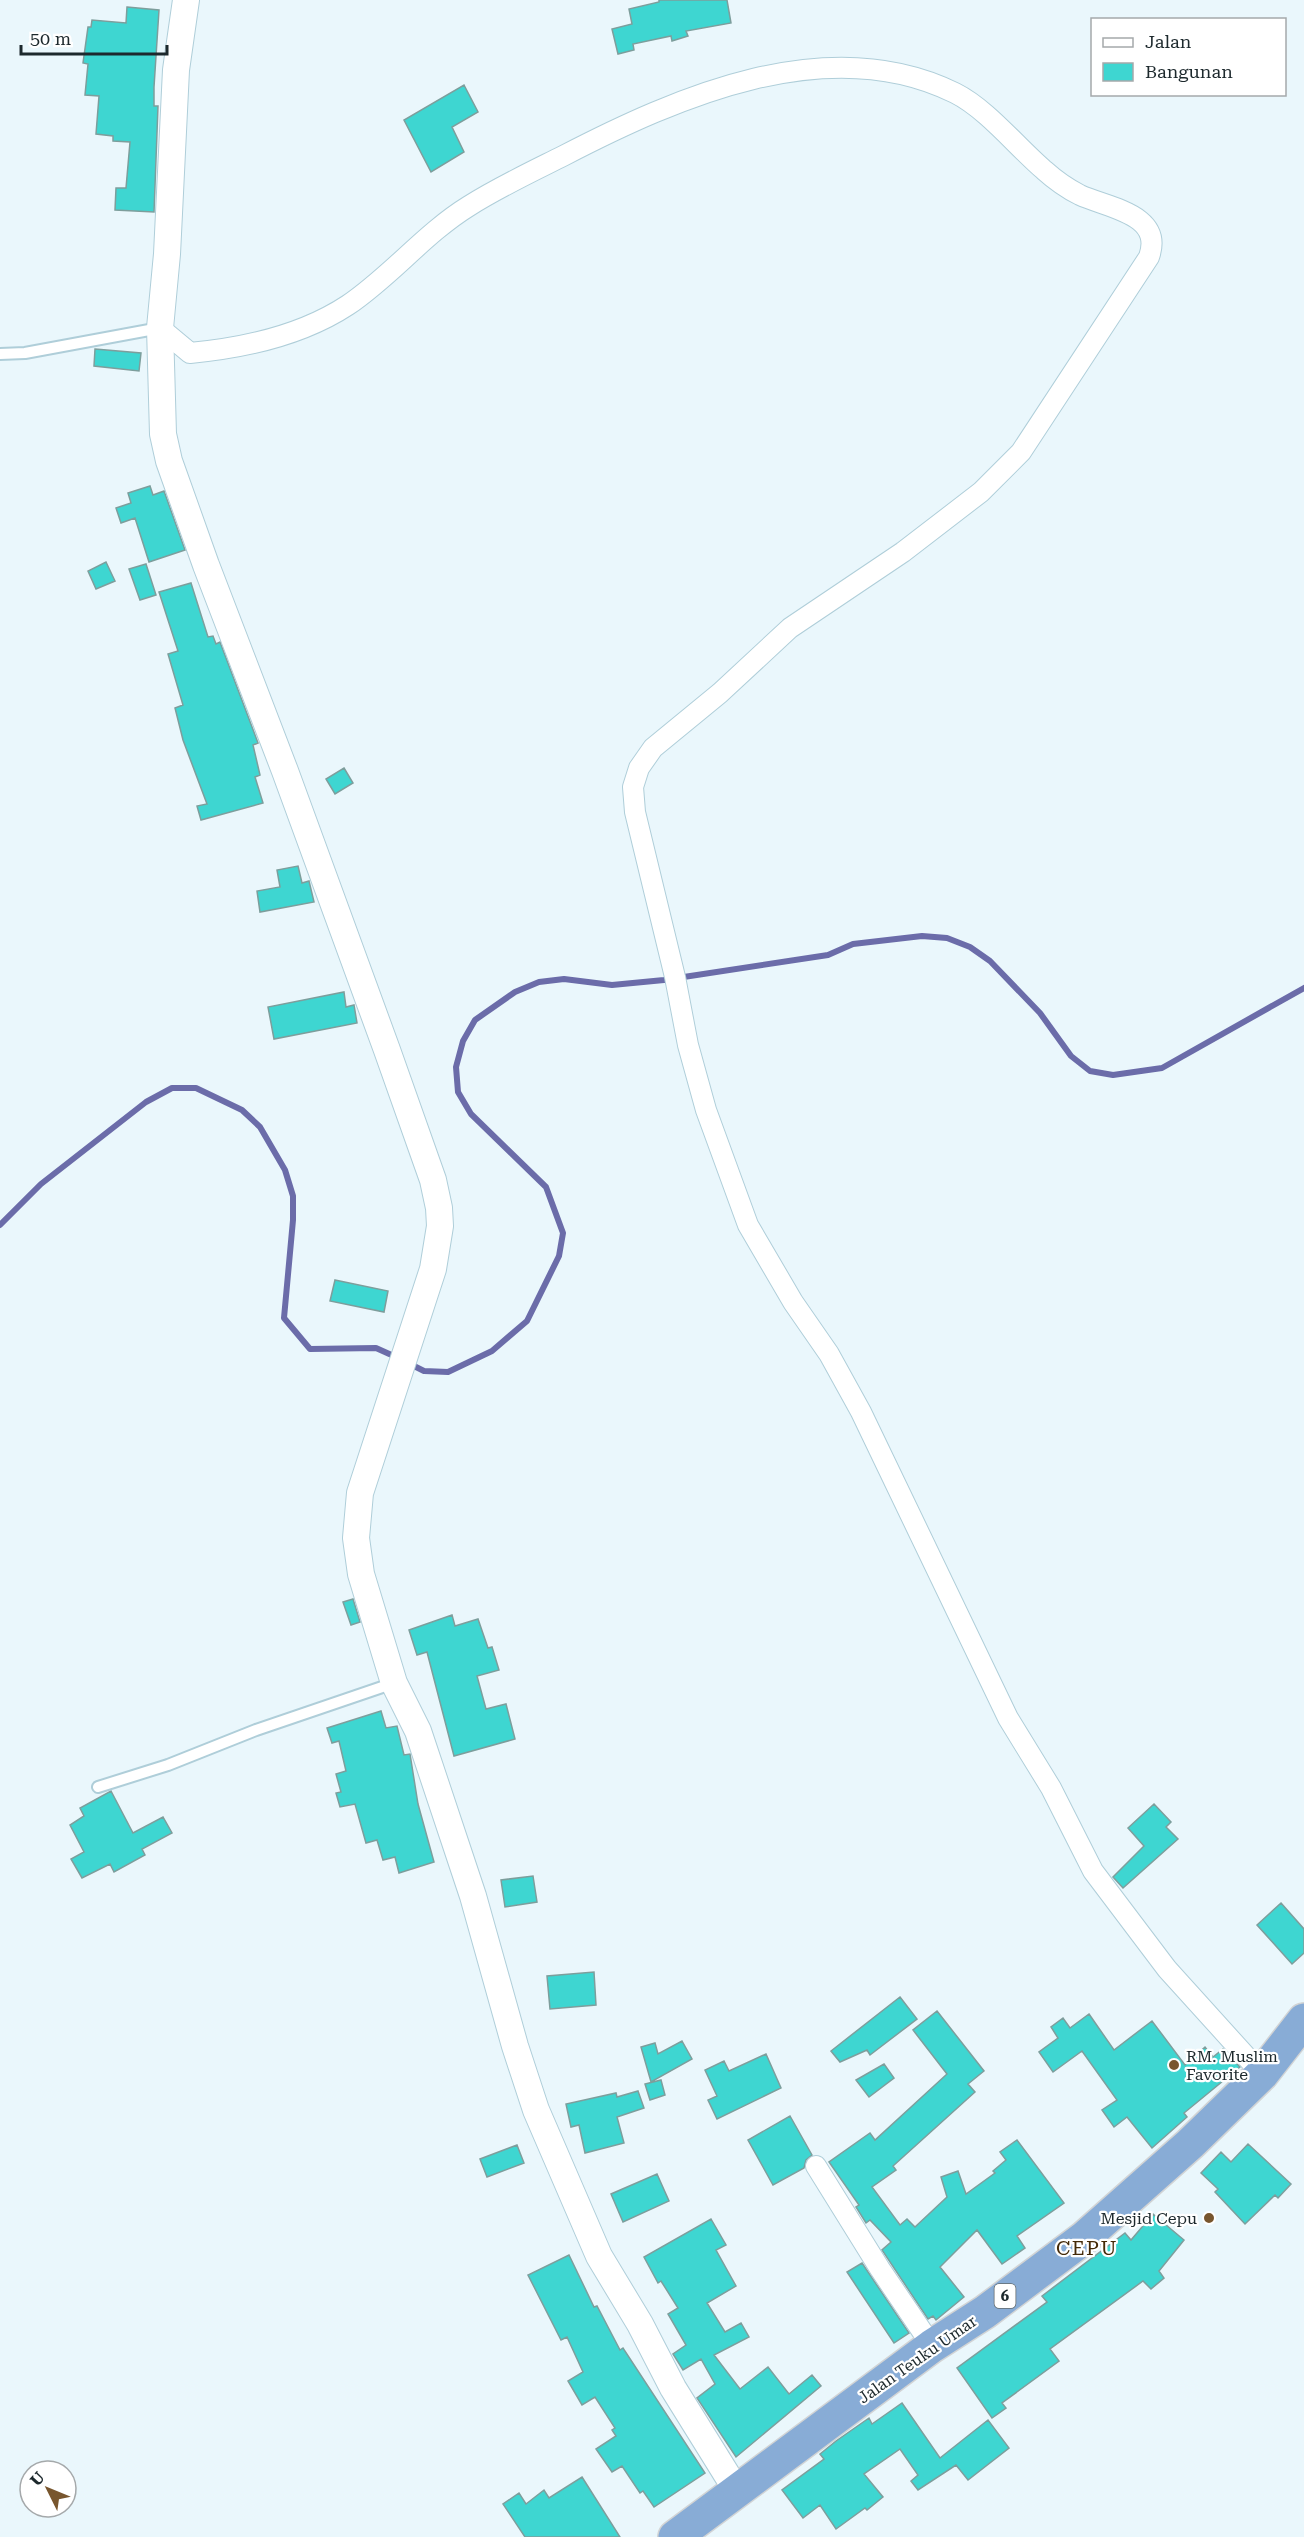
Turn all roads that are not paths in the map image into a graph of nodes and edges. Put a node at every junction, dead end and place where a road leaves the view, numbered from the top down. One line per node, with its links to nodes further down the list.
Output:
1 (186, 0): 2 (street)
2 (160, 328): 3 (lane); 4 (street); 7 (street)
3 (0, 354)
4 (394, 1683): 5 (lane); 10 (street)
5 (98, 1787)
6 (1304, 2020): 7 (highway, Jalan Teuku Umar / 6)
7 (1262, 2074): 9 (highway, Jalan Teuku Umar / 6)
8 (816, 2166): 9 (street)
9 (932, 2346): 10 (highway, Jalan Teuku Umar / 6)
10 (737, 2492): 11 (highway, Jalan Teuku Umar / 6)
11 (675, 2537)

